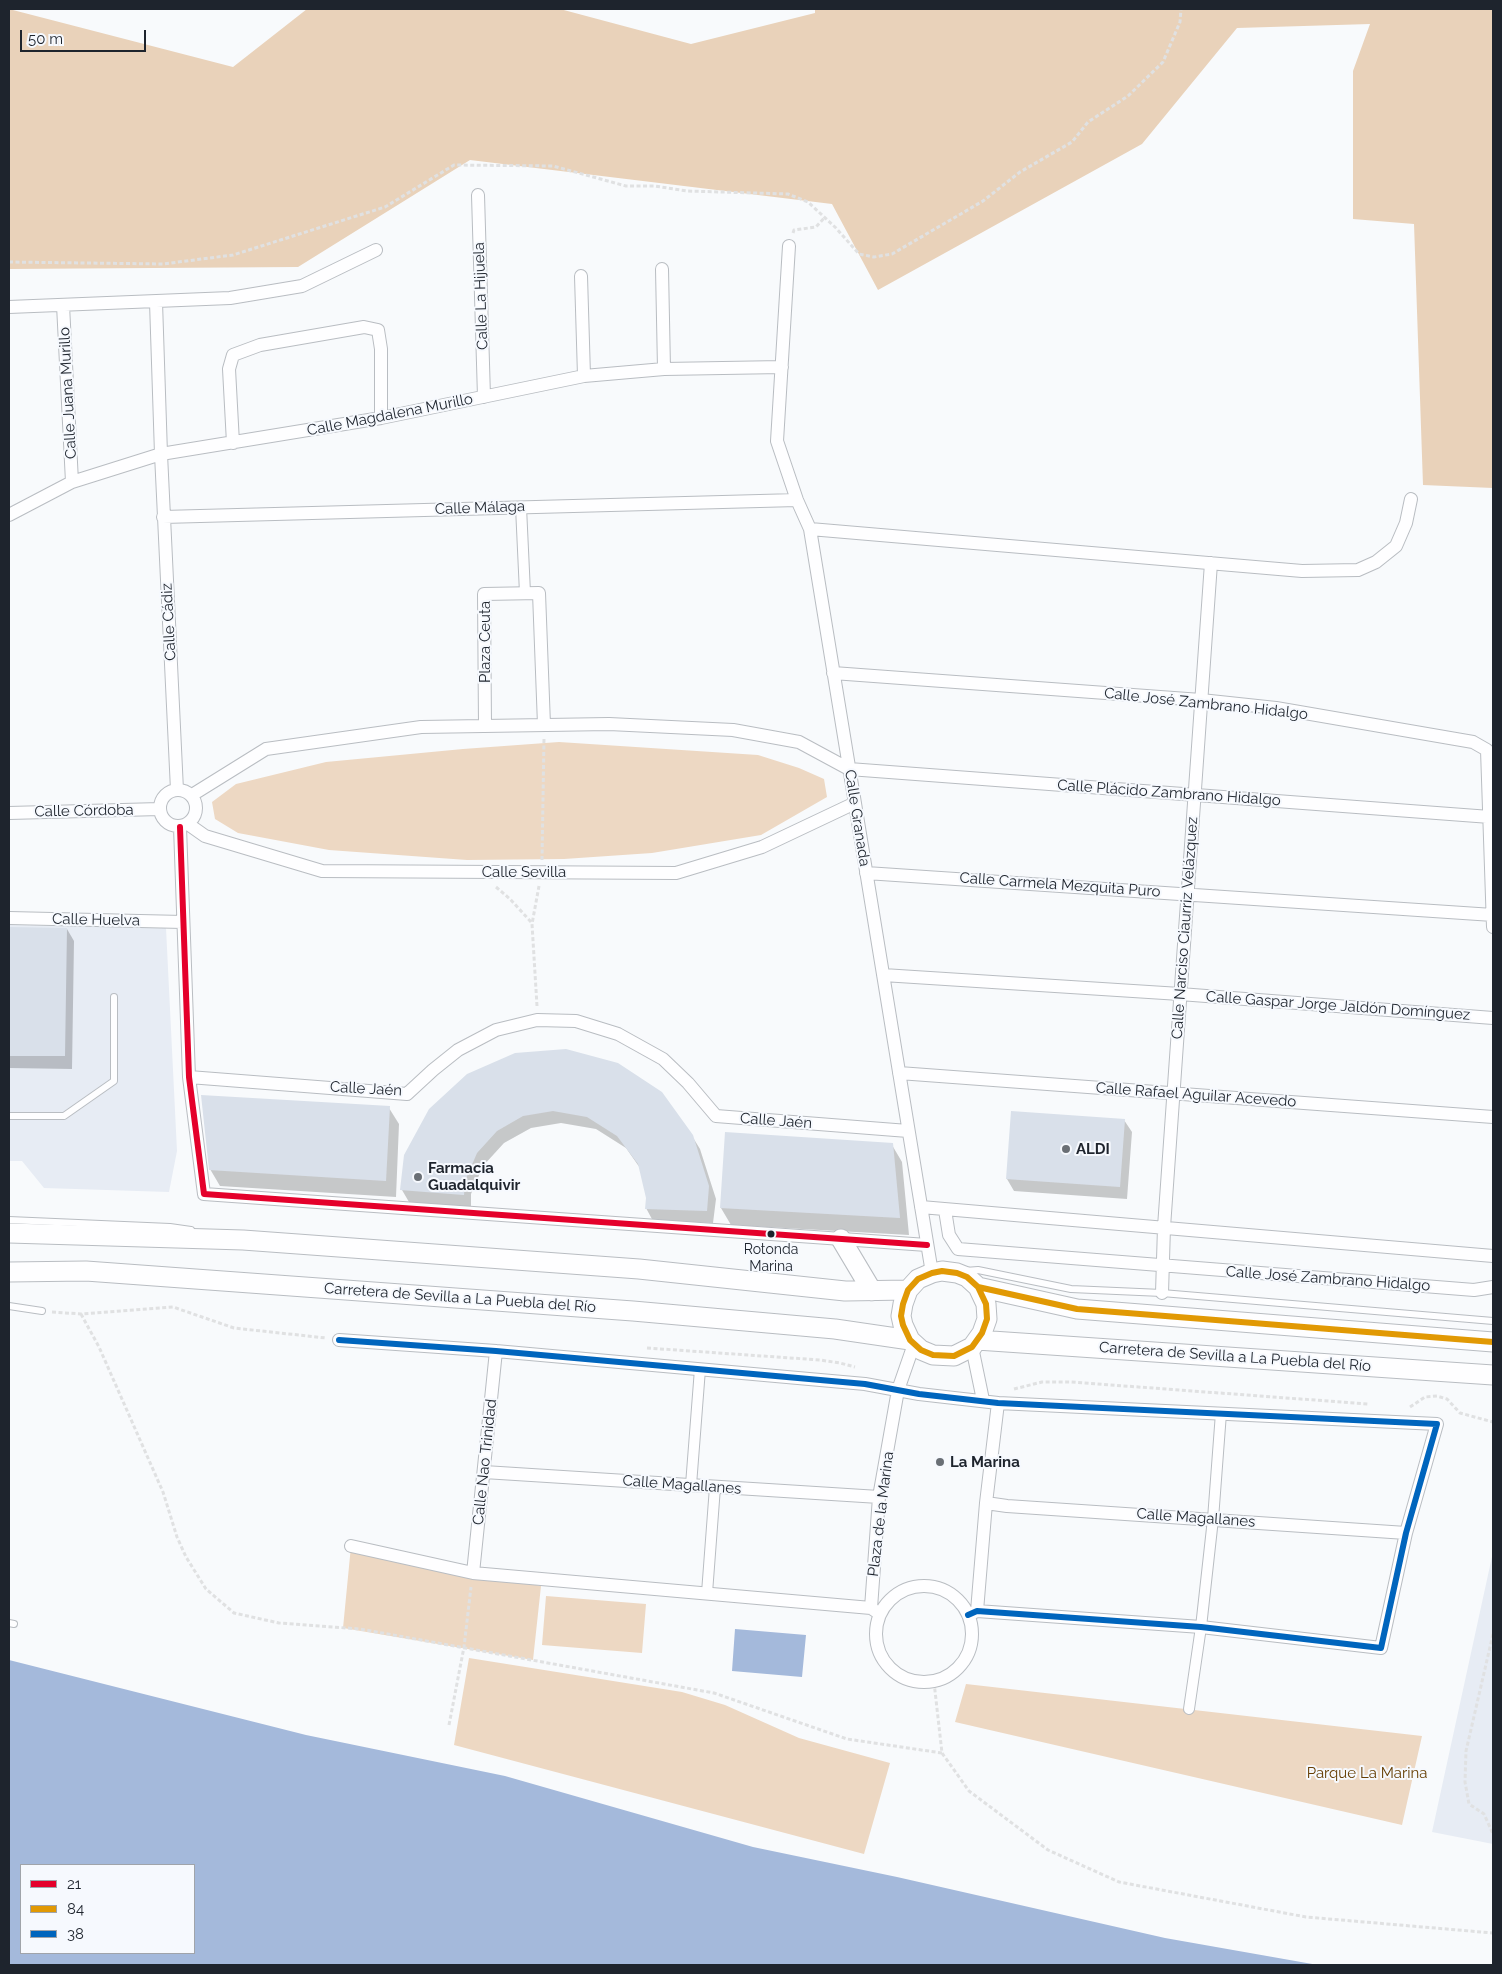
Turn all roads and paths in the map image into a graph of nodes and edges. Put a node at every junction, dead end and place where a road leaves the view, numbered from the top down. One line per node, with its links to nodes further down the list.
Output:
1 (1180, 9): 3 (path)
2 (478, 195): 15 (street, Calle La Hijuela)
3 (825, 217): 4 (path); 6 (path)
4 (789, 246): 12 (street, Calle Granada)
5 (376, 250): 9 (street)
6 (9, 262)
7 (662, 269): 13 (street)
8 (581, 276): 14 (street)
9 (156, 302): 10 (street); 18 (street, Calle Cádiz)
10 (63, 305): 11 (street); 19 (street, Calle Juana Murillo)
11 (9, 307)
12 (782, 367): 13 (street, Calle Magdalena Murillo); 21 (street, Calle Granada)
13 (664, 369): 14 (street, Calle Magdalena Murillo)
14 (584, 376): 15 (street, Calle Magdalena Murillo)
15 (484, 397): 16 (street, Calle Magdalena Murillo)
16 (381, 418): 17 (street, Calle Magdalena Murillo); 17 (street)
17 (233, 443): 18 (street, Calle Magdalena Murillo)
18 (161, 454): 19 (street, Calle Magdalena Murillo); 24 (street, Calle Cádiz)
19 (72, 482): 23 (street, Calle Magdalena Murillo)
20 (1411, 499): 26 (street)
21 (796, 500): 22 (street, Calle Málaga); 25 (street, Calle Granada)
22 (521, 507): 24 (street, Calle Málaga); 27 (street)
23 (9, 515)
24 (164, 518): 33 (street, Calle Cádiz)
25 (810, 529): 26 (street); 28 (street, Calle Granada)
26 (1211, 562): 29 (street, Calle Narciso Ciaurriz Velázquez)
27 (525, 594): 30 (street); 31 (street, Plaza Ceuta)
28 (833, 673): 29 (street, Calle José Zambrano Hidalgo); 32 (street, Calle Granada)
29 (1201, 700): 35 (street, Calle Narciso Ciaurriz Velázquez); 39 (street, Calle José Zambrano Hidalgo)
30 (544, 725): 31 (street); 32 (street)
31 (486, 726): 34 (street)
32 (849, 769): 35 (street, Calle Plácido Zambrano Hidalgo); 36 (street, Calle Granada)
33 (177, 790): 34 (street); 37 (street)
34 (192, 795): 40 (street)
35 (1194, 795): 39 (street, Calle Plácido Zambrano Hidalgo); 43 (street, Calle Narciso Ciaurriz Velázquez)
36 (855, 803): 41 (street, Calle Sevilla); 42 (street, Calle Granada)
37 (160, 809): 38 (street, Calle Córdoba); 40 (street)
38 (9, 813)
39 (1490, 817): 44 (street, Calle José Zambrano Hidalgo)
40 (184, 826): 41 (street, Calle Sevilla); 46 (street)
41 (479, 872): 47 (path)
42 (866, 872): 43 (street, Calle Carmela Mezquita Puro); 49 (street, Calle Granada)
43 (1187, 894): 44 (street, Calle Carmela Mezquita Puro); 50 (street, Calle Narciso Ciaurriz Velázquez)
44 (1493, 915): 48 (street, Calle José Zambrano Hidalgo)
45 (9, 918): 46 (street, Calle Huelva)
46 (182, 922): 54 (street)
47 (532, 924)
48 (1493, 927)
49 (883, 975): 50 (street, Calle Gaspar Jorge Jaldón Domínguez); 53 (street, Calle Granada)
50 (1180, 994): 52 (street, Calle Gaspar Jorge Jaldón Domínguez); 55 (street, Calle Narciso Ciaurriz Velázquez)
51 (114, 996): 56 (lane)
52 (1493, 1018)
53 (899, 1074): 55 (street, Calle Rafael Aguilar Acevedo); 58 (street, Calle Granada)
54 (189, 1077): 58 (street, Calle Jaén); 64 (street)
55 (1173, 1093): 57 (street, Calle Rafael Aguilar Acevedo); 62 (street, Calle Narciso Ciaurriz Velázquez)
56 (9, 1116)
57 (1493, 1117)
58 (908, 1131): 59 (street, Calle Granada)
59 (921, 1207): 60 (street); 66 (street, Calle Granada)
60 (945, 1210): 62 (street); 68 (street, Calle José Zambrano Hidalgo)
61 (9, 1220): 65 (lane)
62 (1164, 1227): 67 (street); 68 (street, Calle Narciso Ciaurriz Velázquez)
63 (9, 1233): 65 (main road)
64 (841, 1239): 66 (street); 75 (main road)
65 (244, 1240): 75 (main road)
66 (927, 1245): 70 (street, Calle Granada)
67 (1493, 1256)
68 (1163, 1266): 73 (street, Calle José Zambrano Hidalgo); 76 (street, Calle Narciso Ciaurriz Velázquez)
69 (9, 1272): 82 (main road, Carretera de Sevilla a La Puebla del Río)
70 (932, 1272): 71 (main road); 74 (main road)
71 (957, 1273): 72 (main road); 76 (lane)
72 (978, 1287): 83 (main road); 84 (main road)
73 (1493, 1287)
74 (908, 1290): 75 (main road); 82 (main road)
75 (872, 1291)
76 (1162, 1293): 80 (lane)
77 (9, 1306): 78 (lane)
78 (42, 1311): 79 (path)
79 (80, 1314): 81 (path); 108 (path)
80 (1493, 1321)
81 (339, 1340): 85 (street)
82 (912, 1342): 84 (main road); 88 (street, Plaza de la Marina)
83 (1493, 1342)
84 (974, 1343): 87 (main road, Carretera de Sevilla a La Puebla del Río); 89 (street)
85 (496, 1351): 86 (street); 94 (street, Calle Nao Trinidad)
86 (700, 1369): 88 (street); 95 (street)
87 (1493, 1375)
88 (898, 1390): 89 (street); 97 (street, Plaza de la Marina)
89 (983, 1400): 90 (street)
90 (998, 1403): 91 (street); 98 (street)
91 (1221, 1413): 99 (street); 100 (street)
92 (1460, 1413): 93 (path)
93 (1493, 1422)
94 (484, 1472): 95 (street, Calle Magallanes); 102 (street, Calle Nao Trinidad)
95 (691, 1485): 96 (street, Calle Magallanes)
96 (715, 1487): 97 (street, Calle Magallanes); 103 (street)
97 (879, 1497): 104 (street, Plaza de la Marina)
98 (986, 1503): 99 (street, Calle Magallanes); 105 (street)
99 (1213, 1519): 100 (street, Calle Magallanes); 106 (street)
100 (1406, 1533): 106 (street)
101 (351, 1546): 102 (street)
102 (473, 1573): 103 (street); 108 (path)
103 (707, 1593): 104 (street)
104 (875, 1611): 105 (street); 109 (street)
105 (972, 1613): 106 (street); 109 (street)
106 (1201, 1628): 110 (street)
107 (1493, 1634): 113 (path)
108 (464, 1647): 111 (path); 112 (path)
109 (934, 1682): 112 (path)
110 (1189, 1709)
111 (450, 1724)
112 (942, 1753): 114 (path)
113 (1493, 1834)
114 (1493, 1933)

